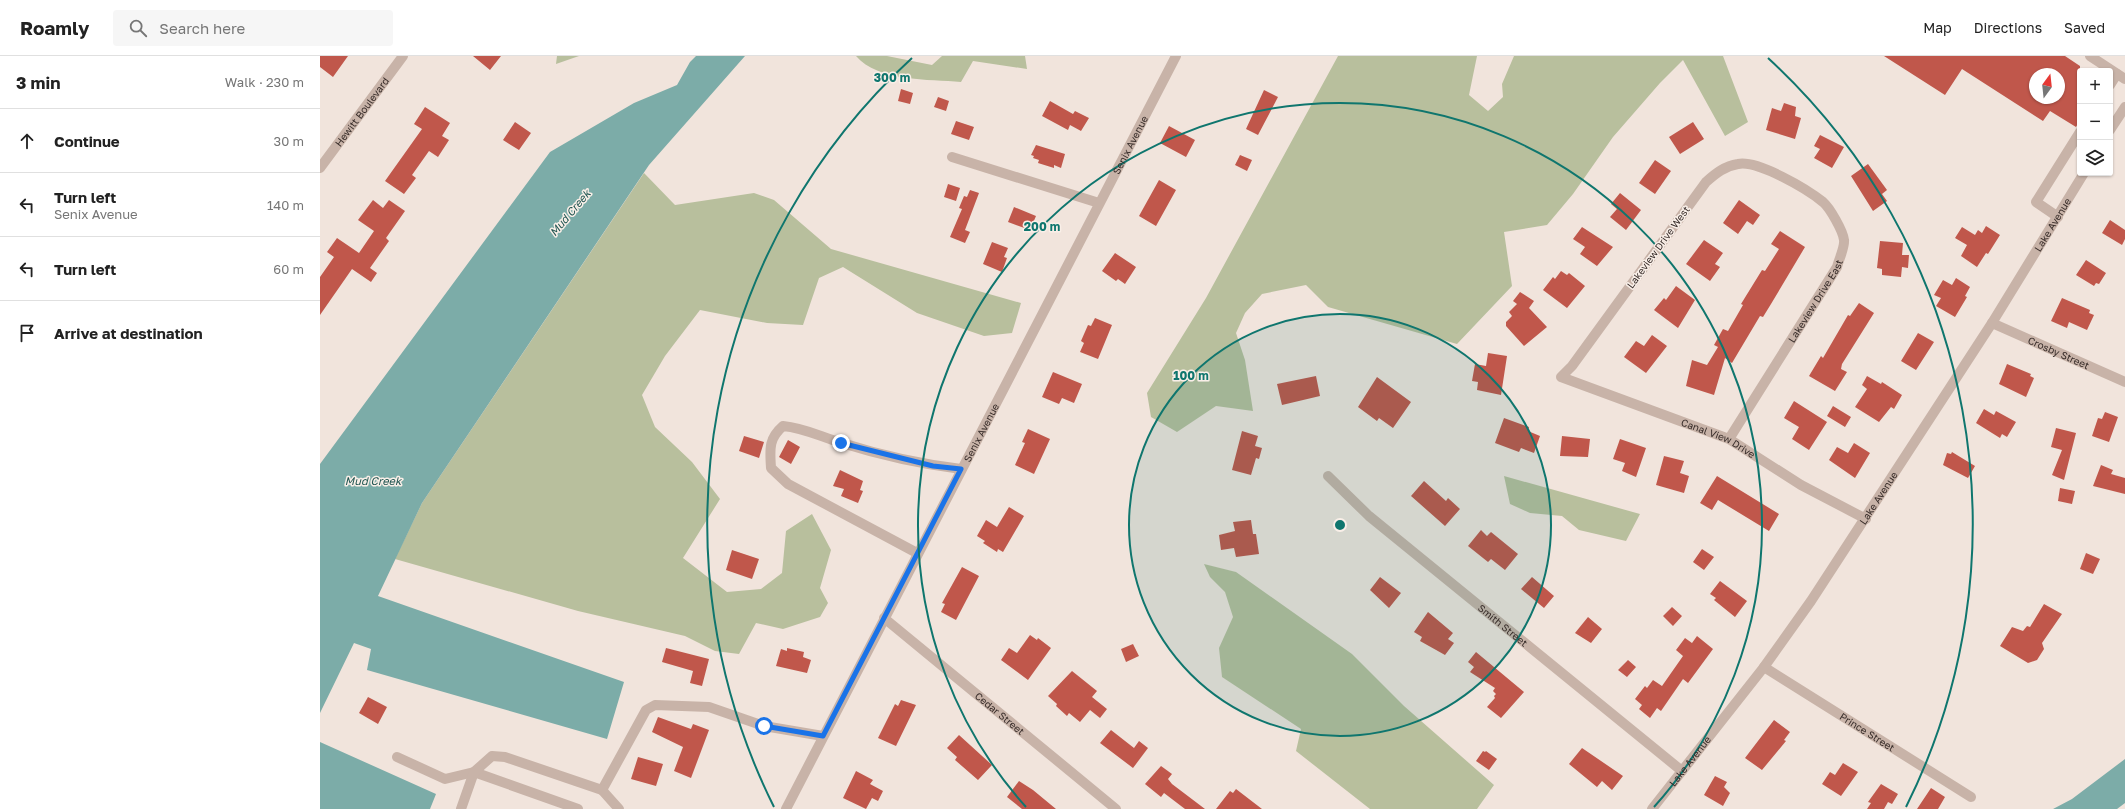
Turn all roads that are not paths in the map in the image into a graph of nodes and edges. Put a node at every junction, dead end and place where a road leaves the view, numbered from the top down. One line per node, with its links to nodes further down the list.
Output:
1 (404, 56): 10 (street, Hewitt Boulevard)
2 (1176, 56): 13 (street, Senix Avenue)
3 (2094, 57): 4 (street)
4 (2121, 76): 5 (street)
5 (2113, 83)
6 (2125, 107): 7 (street)
7 (2113, 125)
8 (2077, 137): 14 (street)
9 (952, 157): 13 (street)
10 (320, 168)
11 (1780, 176): 16 (street, Lakeview Drive West); 18 (street, Lakeview Drive East)
12 (2082, 176): 14 (street, Lake Avenue)
13 (1099, 203): 19 (street, Senix Avenue)
14 (2058, 217): 15 (street, Lake Avenue)
15 (1992, 324): 17 (street, Crosby Street); 21 (street, Lake Avenue)
16 (1561, 377): 18 (street, Canal View Drive)
17 (2125, 382)
18 (1729, 439): 21 (street, Canal View Drive)
19 (961, 469): 22 (street, Senix Avenue); 22 (street)
20 (1328, 476): 27 (street, Smith Street)
21 (1866, 519): 24 (street, Lake Avenue)
22 (917, 553): 23 (street, Senix Avenue)
23 (884, 618): 25 (street, Senix Avenue); 35 (street, Cedar Street)
24 (1764, 667): 27 (street, Lake Avenue); 30 (street, Prince Street)
25 (823, 736): 29 (street); 34 (street, Senix Avenue)
26 (397, 757): 28 (street)
27 (1682, 770): 36 (street, Lake Avenue)
28 (474, 772): 29 (street); 31 (street); 32 (street)
29 (602, 790): 33 (street)
30 (1971, 797)
31 (462, 809)
32 (578, 809)
33 (619, 809)
34 (786, 809)
35 (1116, 809)
36 (1652, 809)

